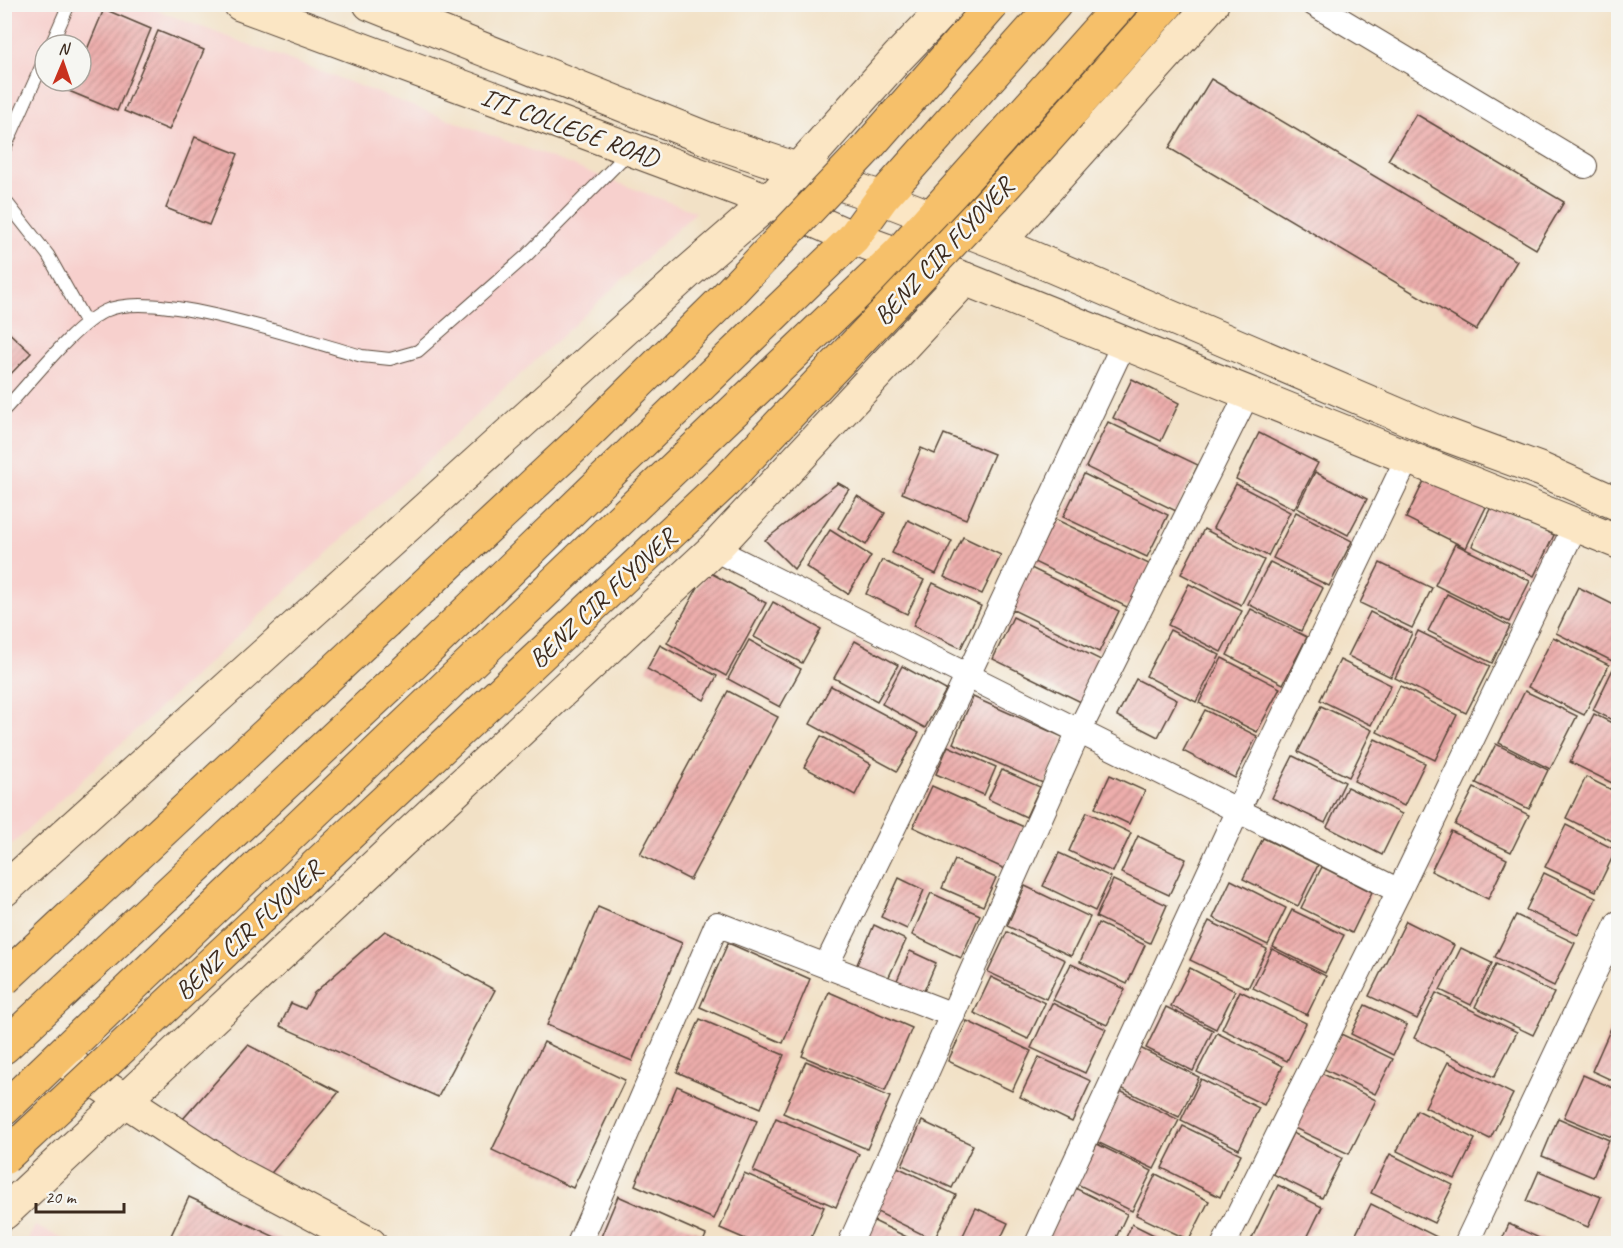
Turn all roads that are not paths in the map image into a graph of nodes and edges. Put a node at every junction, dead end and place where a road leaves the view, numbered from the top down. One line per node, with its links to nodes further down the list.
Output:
1 (69, 4): 11 (lane)
2 (240, 4): 14 (street, ITI COLLEGE ROAD)
3 (370, 4): 16 (street, ITI COLLEGE ROAD)
4 (993, 4): 40 (main road, bridge)
5 (1055, 4): 17 (main road)
6 (1121, 4): 20 (main road)
7 (1167, 4): 46 (main road, BENZ CIR FLYOVER, bridge)
8 (1212, 4): 22 (street)
9 (1314, 4): 15 (street)
10 (941, 9): 16 (street)
11 (56, 33)
12 (33, 85): 13 (lane)
13 (4, 150)
14 (632, 150): 19 (street, ITI COLLEGE ROAD); 25 (lane)
15 (1586, 166)
16 (798, 169): 17 (street, ITI COLLEGE ROAD); 19 (street)
17 (882, 198): 20 (street, ITI COLLEGE ROAD); 21 (main road)
18 (4, 199): 25 (lane)
19 (770, 201): 21 (street, ITI COLLEGE ROAD); 36 (street)
20 (929, 217): 22 (street, ITI COLLEGE ROAD); 23 (main road)
21 (853, 238): 23 (street, ITI COLLEGE ROAD); 42 (main road)
22 (998, 243): 30 (street, ITI COLLEGE ROAD)
23 (898, 254): 24 (street, ITI COLLEGE ROAD); 43 (main road)
24 (965, 279): 26 (street, ITI COLLEGE ROAD); 32 (street)
25 (86, 322): 28 (lane)
26 (1124, 343): 27 (street, ITI COLLEGE ROAD); 33 (street)
27 (1247, 395): 29 (street, ITI COLLEGE ROAD); 34 (street)
28 (4, 410)
29 (1408, 457): 31 (street, ITI COLLEGE ROAD); 35 (street)
30 (1607, 499)
31 (1598, 533): 37 (street)
32 (714, 549): 33 (street); 44 (street)
33 (968, 675): 34 (street); 39 (street)
34 (1079, 731): 35 (street); 41 (street)
35 (1238, 810): 37 (street); 51 (street)
36 (4, 890)
37 (1399, 891): 52 (street)
38 (1618, 922): 53 (street)
39 (827, 964): 41 (street); 49 (street)
40 (4, 979)
41 (953, 1015): 50 (street)
42 (4, 1047)
43 (59, 1057): 44 (street); 45 (main road)
44 (125, 1099): 47 (street); 48 (street)
45 (4, 1109)
46 (4, 1158)
47 (4, 1212)
48 (370, 1244)
49 (579, 1244)
50 (850, 1244)
51 (1037, 1244)
52 (1224, 1244)
53 (1466, 1244)

